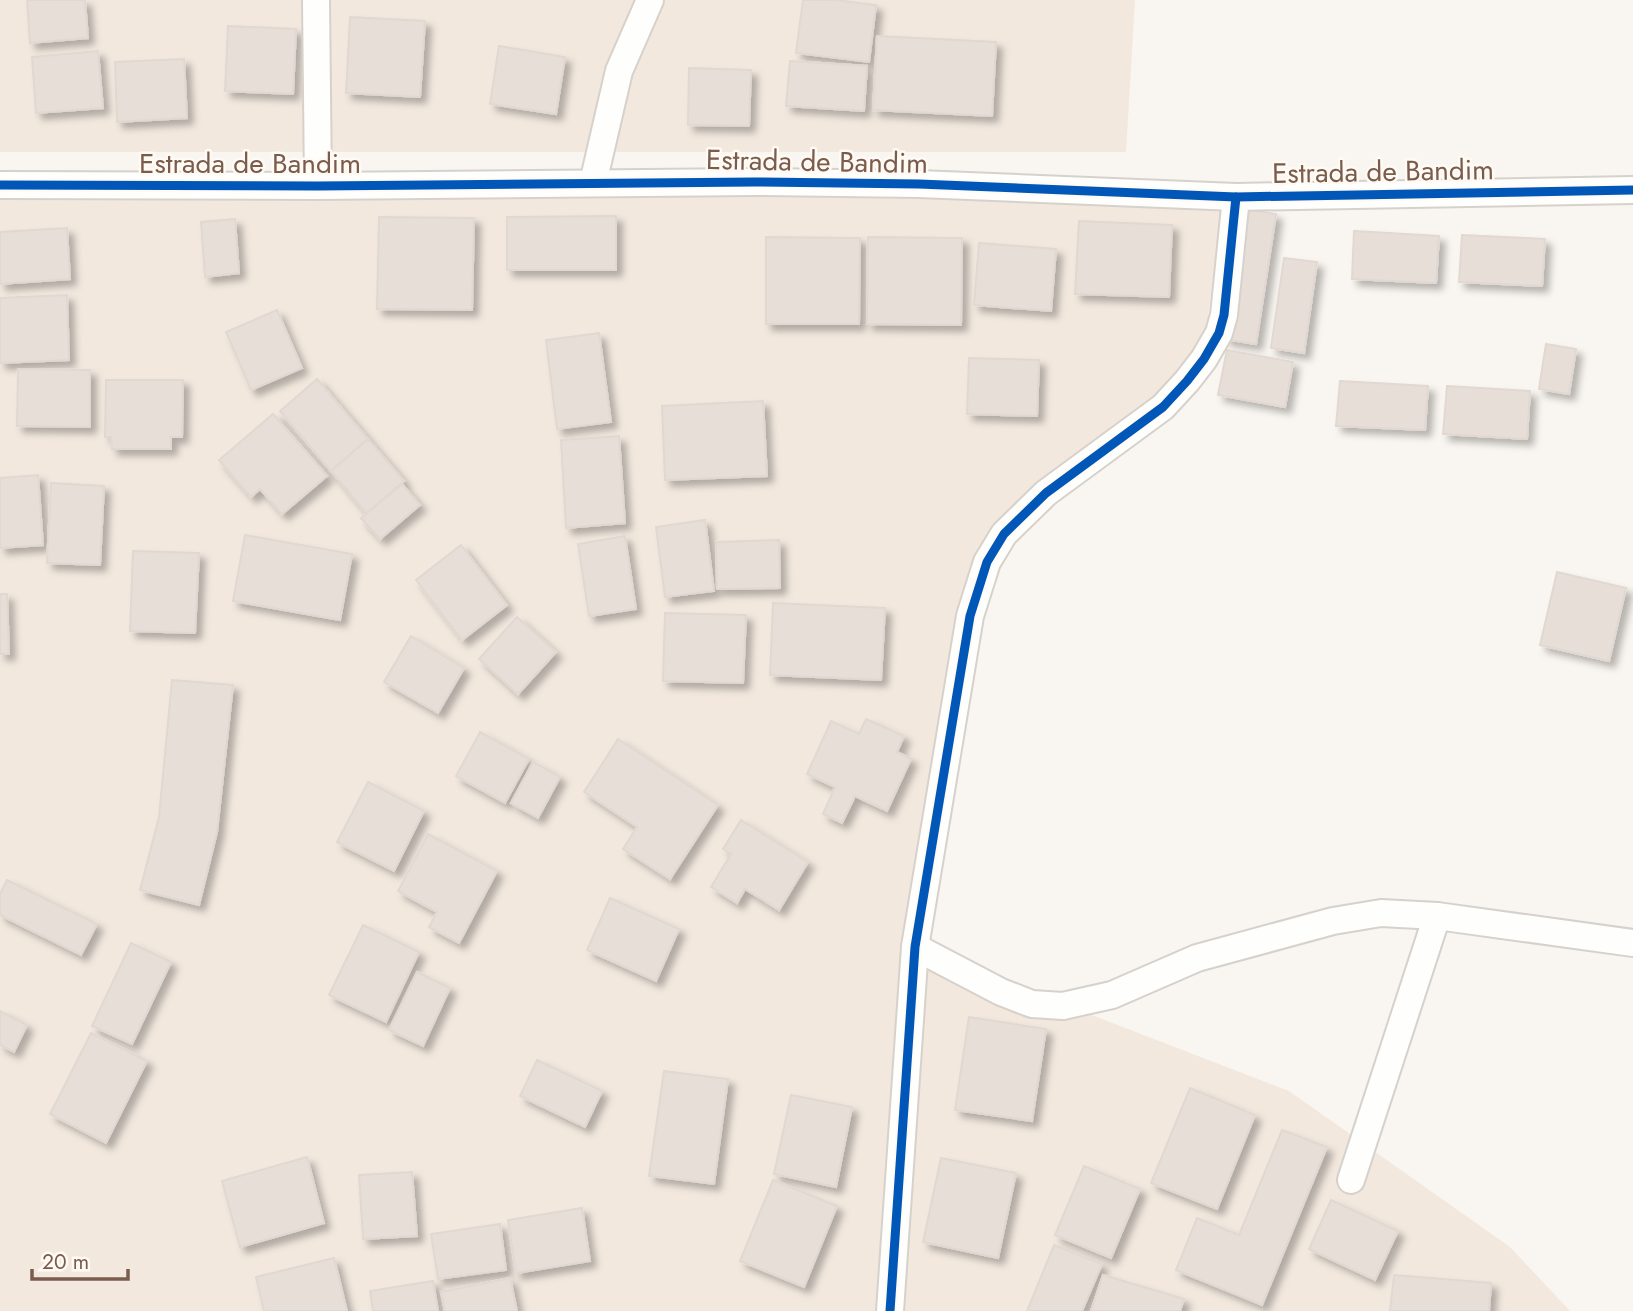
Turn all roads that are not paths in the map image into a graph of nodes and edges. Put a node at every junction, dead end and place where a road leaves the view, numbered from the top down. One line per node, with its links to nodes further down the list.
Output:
1 (316, 0): 5 (street)
2 (650, 0): 3 (street)
3 (593, 183): 5 (street, Estrada de Bandim); 7 (street, Estrada de Bandim)
4 (0, 184): 5 (street, Estrada de Bandim)
5 (318, 186)
6 (1633, 190): 7 (street, Estrada de Bandim)
7 (1236, 197): 10 (street)
8 (1437, 916): 9 (street); 10 (street); 11 (street)
9 (1633, 943)
10 (915, 947): 12 (street)
11 (1351, 1180)
12 (890, 1311)

